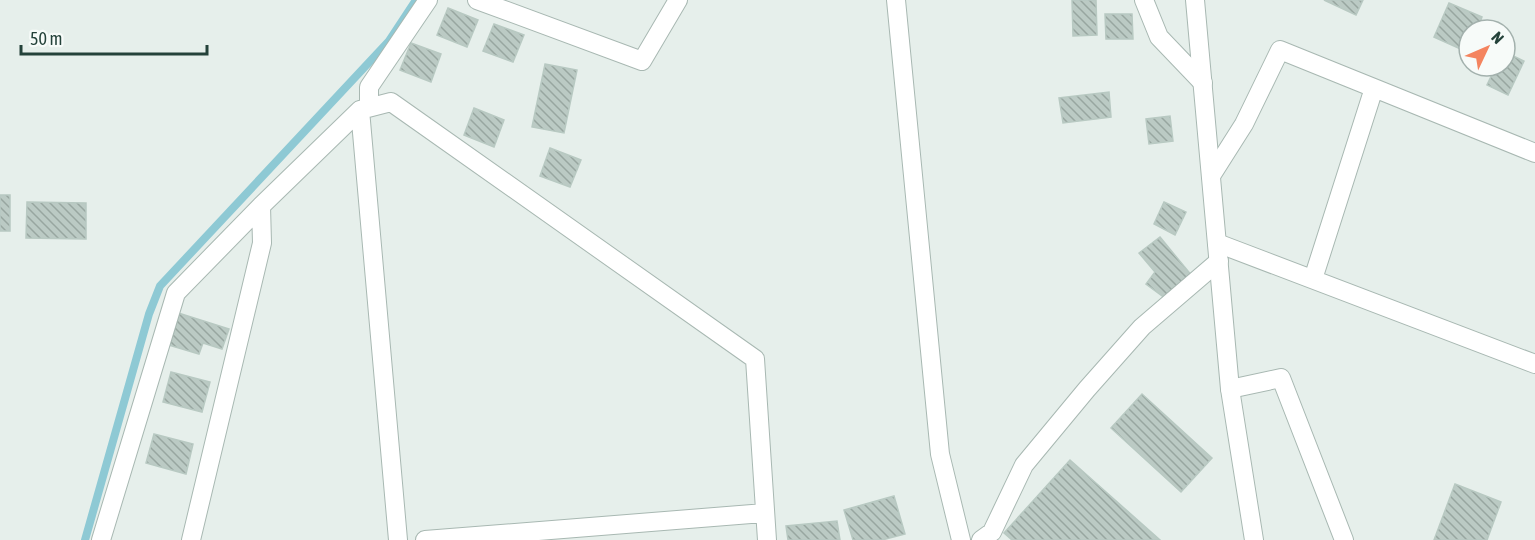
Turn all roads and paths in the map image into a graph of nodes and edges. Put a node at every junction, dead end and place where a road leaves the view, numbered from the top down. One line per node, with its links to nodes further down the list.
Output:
1 (428, 0): 9 (street)
2 (477, 0): 3 (street)
3 (678, 0)
4 (896, 0): 23 (street)
5 (1144, 0): 7 (street)
6 (1195, 0): 7 (street)
7 (1203, 83): 11 (street)
8 (1374, 88): 10 (street); 11 (street); 14 (street)
9 (364, 109): 12 (street); 17 (street); 20 (street)
10 (1535, 153)
11 (1211, 176): 13 (street)
12 (261, 206): 18 (street); 19 (street)
13 (1218, 252): 14 (street); 16 (street); 24 (street)
14 (1313, 279): 15 (street)
15 (1535, 364)
16 (1230, 389): 25 (street); 26 (street)
17 (765, 513): 21 (street); 22 (street)
18 (101, 540)
19 (191, 540)
20 (398, 540)
21 (425, 540)
22 (767, 540)
23 (961, 540)
24 (981, 540)
25 (1254, 540)
26 (1344, 540)

